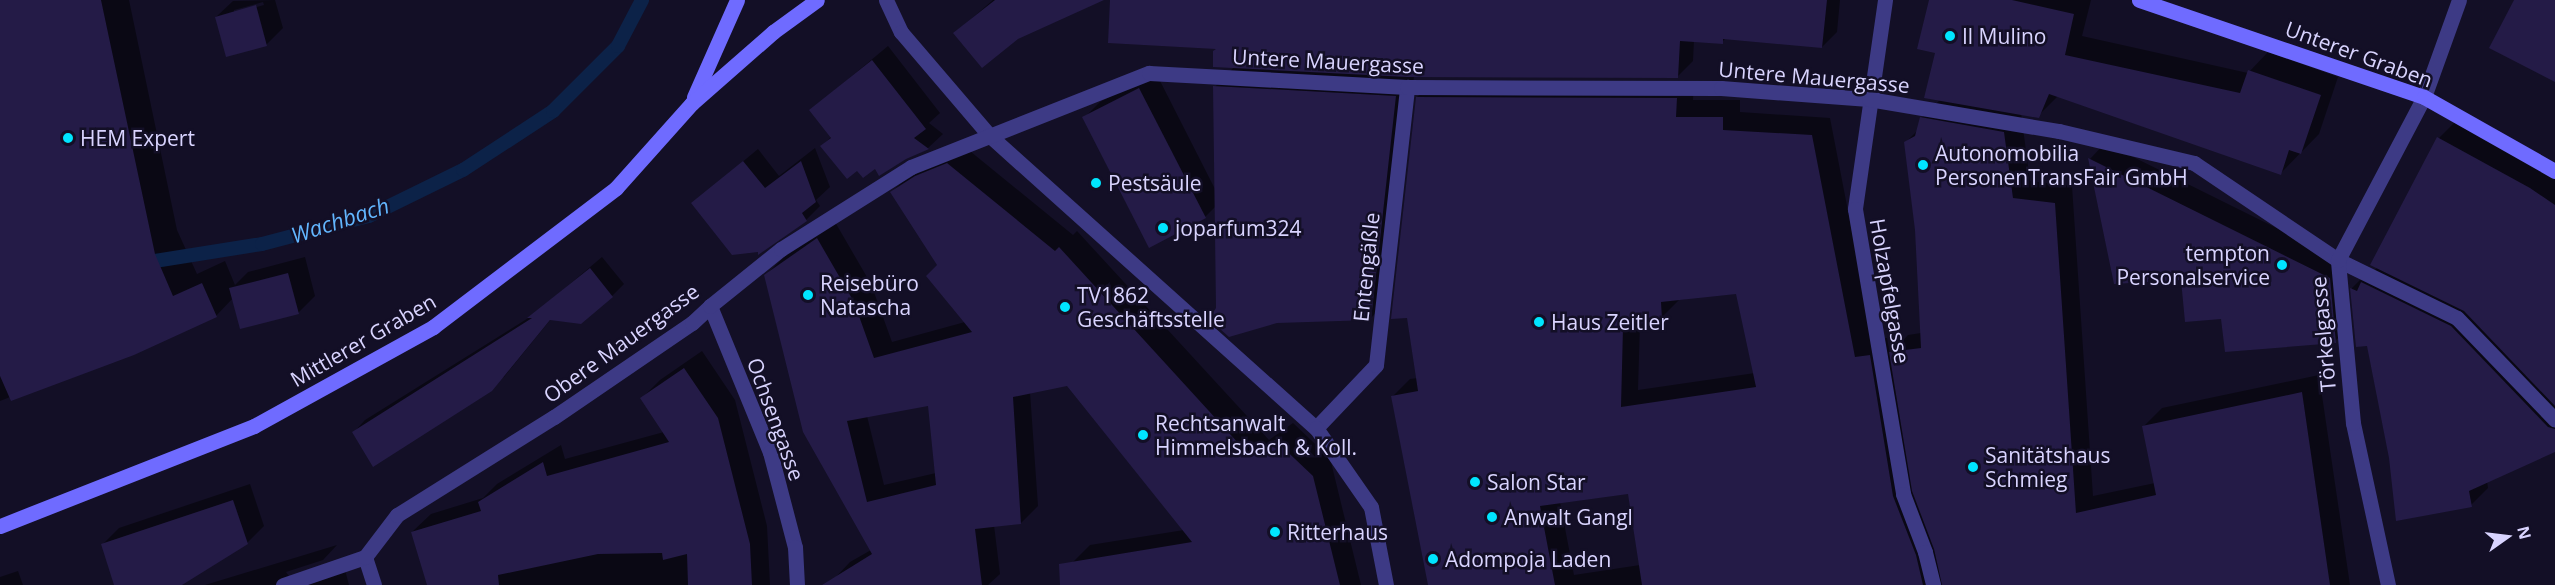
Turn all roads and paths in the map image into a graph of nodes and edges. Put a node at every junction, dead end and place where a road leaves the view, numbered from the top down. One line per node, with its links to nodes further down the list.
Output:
1 (737, 0): 10 (street, Mittlerer Graben)
2 (817, 0): 10 (street, Mittlerer Graben)
3 (886, 0): 11 (street)
4 (1884, 0): 9 (street, Holzapfelgasse)
5 (2139, 0): 8 (street, Unterer Graben)
6 (2459, 0): 8 (street, Törkelgasse)
7 (1407, 87): 9 (street, Untere Mauergasse); 11 (street, Untere Mauergasse); 16 (street, Entengäßle)
8 (2424, 97): 12 (street, Unterer Graben); 13 (street, Törkelgasse)
9 (1869, 99): 13 (street, Untere Mauergasse); 23 (street, Holzapfelgasse)
10 (692, 102): 17 (street, Mittlerer Graben)
11 (989, 135): 14 (street, Obere Mauergasse); 16 (street)
12 (2555, 171)
13 (2338, 260): 15 (street, Untere Mauergasse); 24 (street, Törkelgasse)
14 (710, 306): 18 (street, Obere Mauergasse); 21 (street, Ochsengasse)
15 (2555, 420)
16 (1316, 428): 22 (street)
17 (0, 526)
18 (365, 557): 19 (street); 20 (street)
19 (283, 585)
20 (374, 585)
21 (797, 585)
22 (1386, 585)
23 (1933, 585)
24 (2388, 585)

